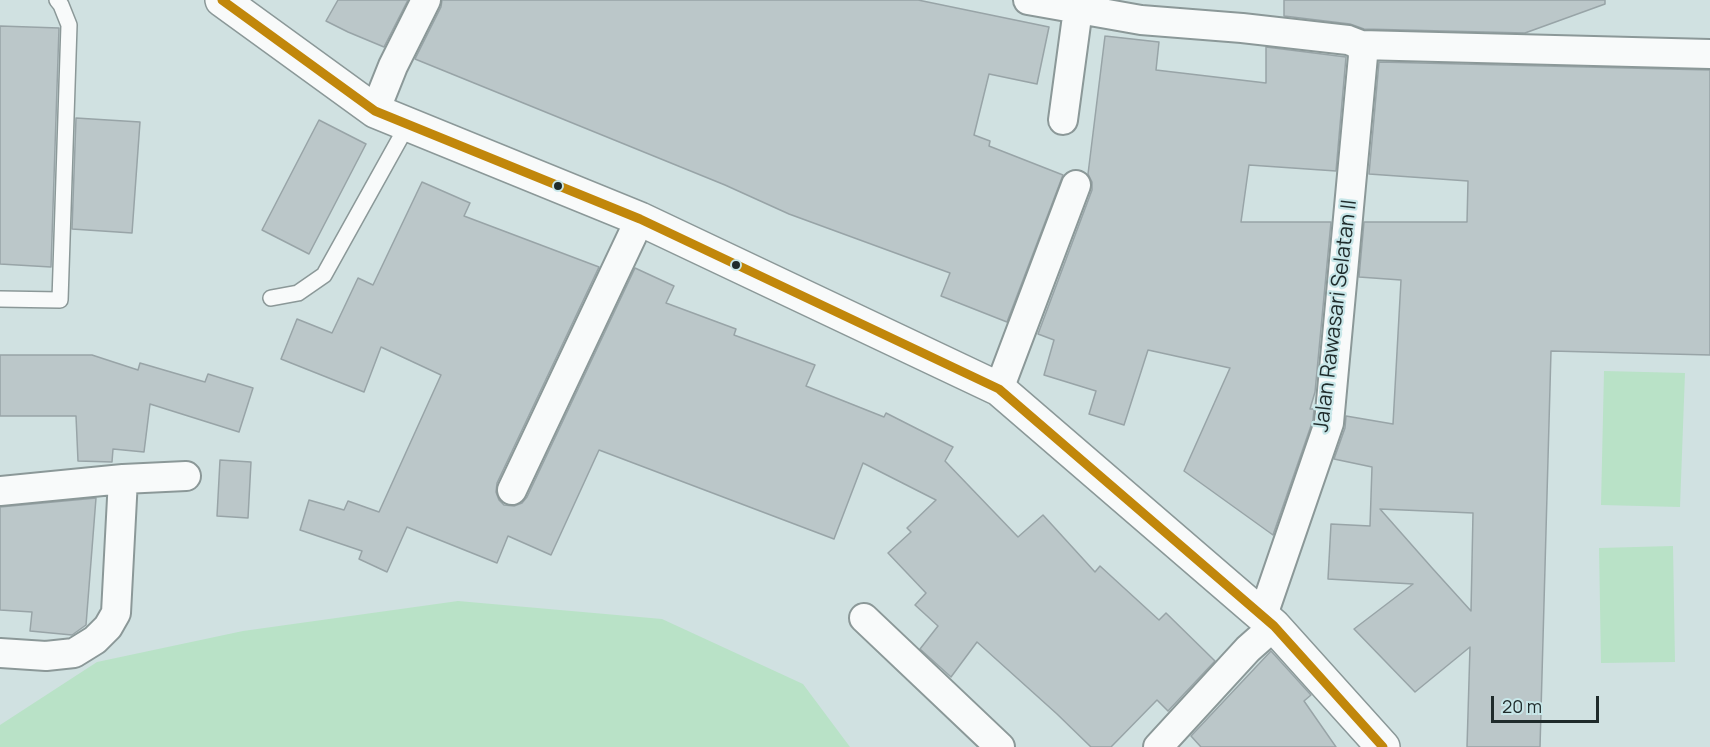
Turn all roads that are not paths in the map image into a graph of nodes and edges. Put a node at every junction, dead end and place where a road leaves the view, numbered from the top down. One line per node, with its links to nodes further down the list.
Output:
1 (57, 0): 14 (lane)
2 (222, 0): 8 (main road)
3 (426, 0): 8 (street)
4 (1028, 0): 5 (street)
5 (1078, 9): 6 (street); 9 (street)
6 (1361, 45): 7 (street); 21 (street, Jalan Rawasari Selatan II)
7 (1710, 54)
8 (375, 111): 10 (main road)
9 (1063, 120)
10 (408, 124): 12 (main road); 13 (lane)
11 (1076, 184): 15 (street)
12 (640, 219): 15 (main road); 18 (street)
13 (271, 298)
14 (0, 299)
15 (999, 389): 21 (main road)
16 (186, 476): 17 (street)
17 (123, 479): 19 (street); 22 (street)
18 (512, 490)
19 (0, 492)
20 (864, 618): 23 (street)
21 (1269, 620): 24 (street); 25 (main road)
22 (0, 653)
23 (999, 747)
24 (1158, 747)
25 (1383, 747)

